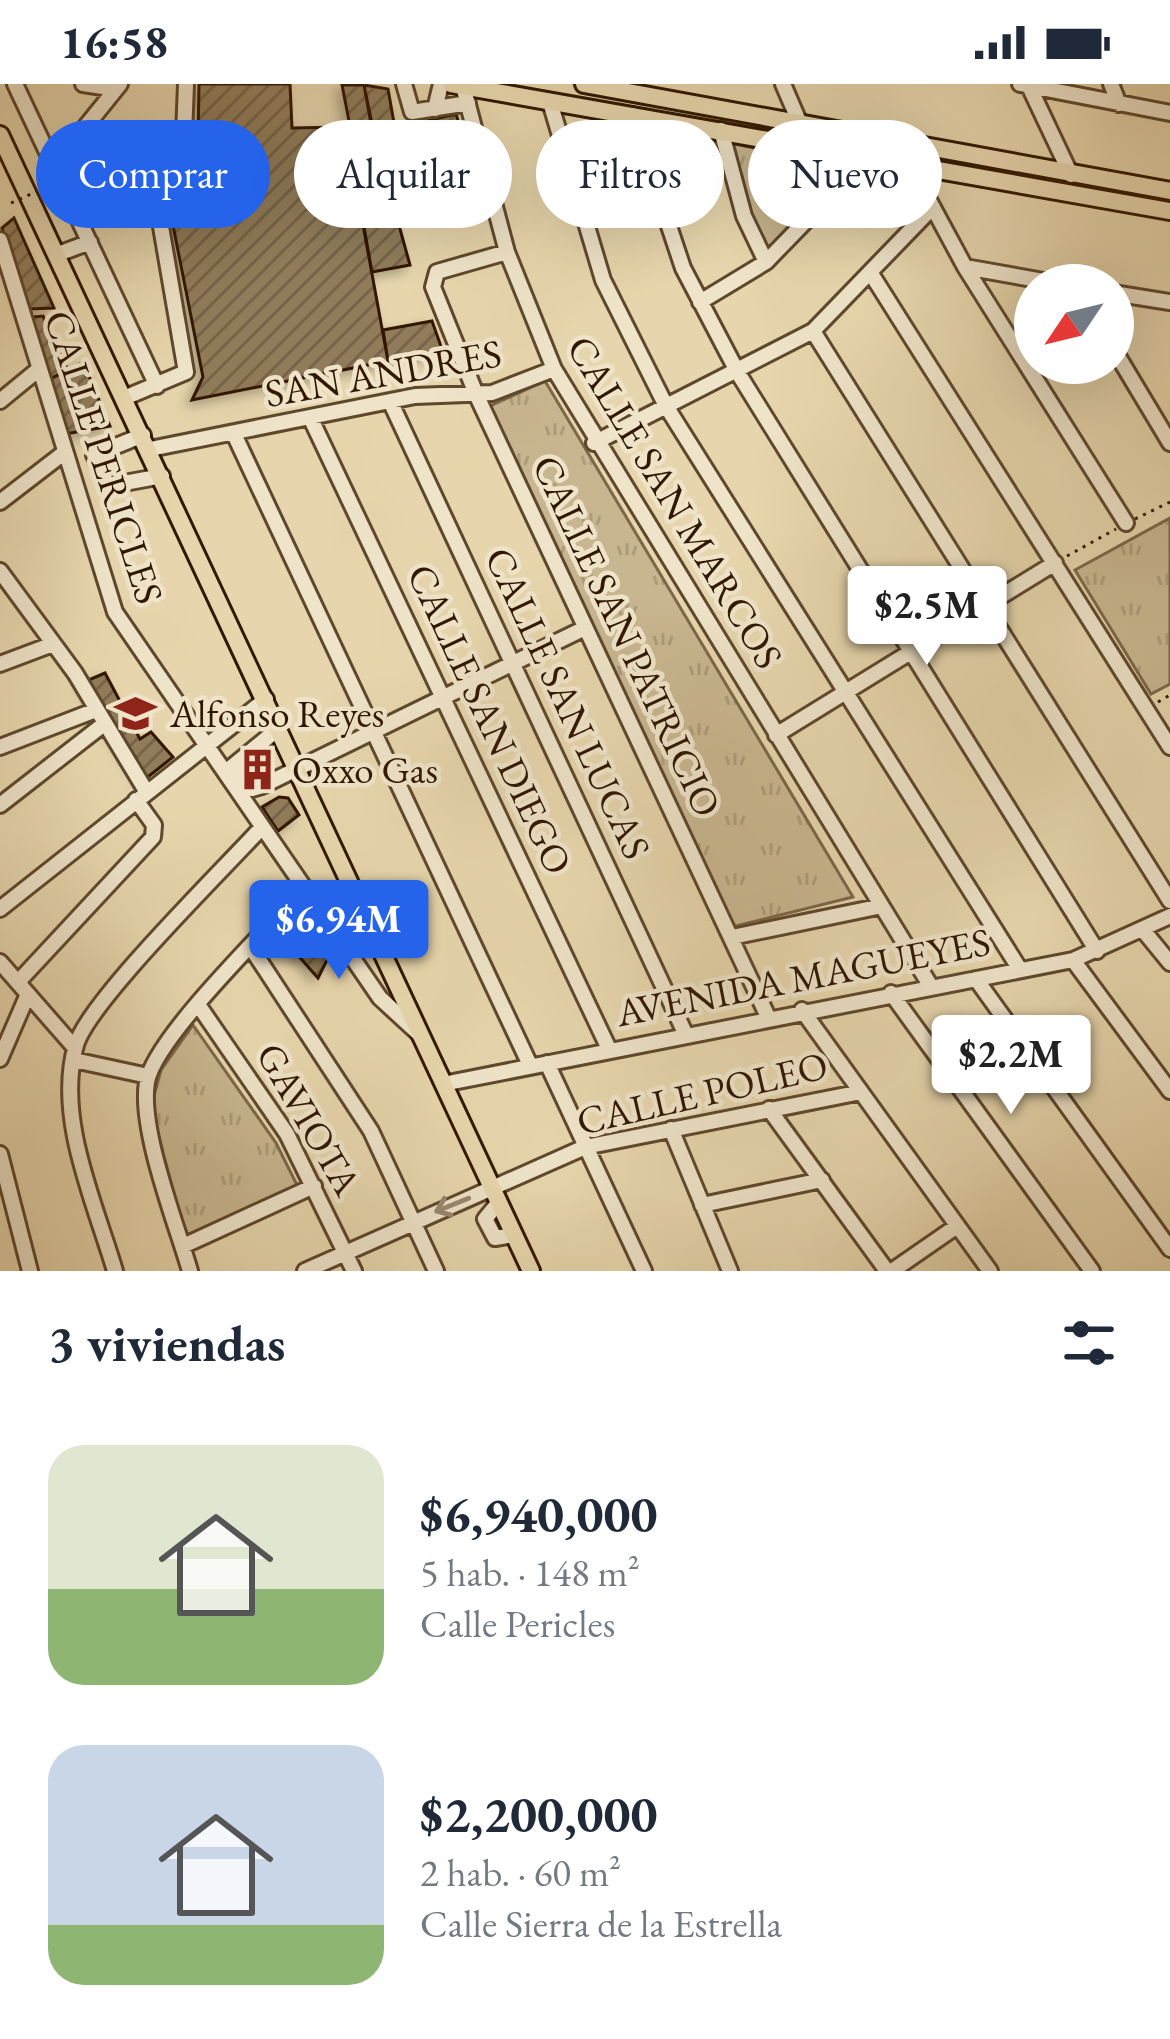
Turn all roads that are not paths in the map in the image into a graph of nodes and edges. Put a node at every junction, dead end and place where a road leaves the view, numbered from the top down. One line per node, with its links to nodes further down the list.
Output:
1 (15, 84): 22 (street)
2 (83, 84): 10 (street)
3 (186, 84): 52 (street)
4 (404, 84): 15 (street)
5 (440, 84): 15 (street)
6 (782, 84): 21 (street)
7 (1111, 84): 13 (street)
8 (593, 85): 14 (street); 20 (main road)
9 (1030, 85): 13 (street); 27 (street)
10 (118, 87): 18 (street)
11 (461, 91): 12 (main road); 15 (street); 36 (street, CALLE SAN MARCOS)
12 (550, 102): 14 (main road); 57 (street)
13 (1119, 104): 16 (street)
14 (600, 108): 17 (main road)
15 (435, 109)
16 (1170, 113)
17 (632, 115): 19 (main road); 45 (street)
18 (91, 120)
19 (662, 120)
20 (771, 120)
21 (798, 120)
22 (36, 130)
23 (0, 135): 37 (main road)
24 (724, 141): 38 (street)
25 (942, 152): 27 (main road)
26 (942, 170): 29 (main road)
27 (1071, 175): 28 (main road)
28 (1170, 191)
29 (1170, 211)
30 (82, 228): 35 (street)
31 (799, 228): 38 (street)
32 (912, 228): 40 (street)
33 (942, 228): 39 (street)
34 (0, 240): 42 (street, CALLE PERICLES)
35 (89, 242): 37 (street); 52 (street)
36 (508, 251): 49 (street, CALLE SAN MARCOS); 53 (street, CALLE SAN PATRICIO)
37 (58, 254): 54 (main road)
38 (766, 262): 45 (street)
39 (965, 267): 41 (street); 66 (street)
40 (869, 272): 47 (street); 67 (street)
41 (1014, 276)
42 (15, 288): 44 (street); 48 (street, CALLE PERICLES)
43 (1134, 296): 46 (street)
44 (0, 300)
45 (700, 302): 50 (street)
46 (1170, 302)
47 (813, 331): 50 (street); 69 (street)
48 (39, 369): 55 (street); 63 (street, CALLE PERICLES)
49 (554, 369): 53 (street, SAN ANDRES); 62 (street, CALLE SAN MARCOS)
50 (738, 373): 57 (street); 72 (street)
51 (1134, 383): 61 (street)
52 (157, 386): 54 (street)
53 (476, 394): 56 (street, SAN ANDRES); 70 (street, CALLE SAN PATRICIO)
54 (124, 398): 60 (main road)
55 (0, 401)
56 (390, 401): 58 (street, SAN ANDRES); 74 (street, CALLE SAN LUCAS)
57 (666, 406): 62 (street); 75 (street)
58 (310, 417): 59 (street, SAN ANDRES); 77 (street, CALLE SAN DIEGO)
59 (234, 434): 60 (street, SAN ANDRES); 80 (street)
60 (146, 442): 64 (main road); 64 (street)
61 (1170, 442)
62 (594, 443): 81 (street, CALLE SAN MARCOS)
63 (65, 452): 65 (street); 82 (street, CALLE PERICLES)
64 (162, 476): 76 (main road)
65 (0, 502)
66 (1126, 523)
67 (1054, 563): 69 (street); 84 (street)
68 (0, 571): 71 (street)
69 (987, 602): 72 (street); 92 (street)
70 (585, 628): 74 (street); 97 (street, CALLE SAN PATRICIO)
71 (53, 644): 73 (street); 78 (street)
72 (910, 650): 75 (street); 99 (street)
73 (0, 664)
74 (513, 665): 77 (street); 113 (street, CALLE SAN LUCAS)
75 (845, 691): 81 (street); 103 (street)
76 (266, 699): 79 (main road); 82 (street)
77 (447, 700): 80 (street); 114 (street, CALLE SAN DIEGO)
78 (100, 717): 83 (street); 88 (street); 89 (street)
79 (279, 728): 85 (street); 86 (main road)
80 (373, 733): 86 (street); 118 (street)
81 (776, 735): 93 (street, CALLE SAN MARCOS)
82 (207, 745): 85 (street, CALLE PERICLES); 88 (street)
83 (0, 747)
84 (1170, 747)
85 (230, 768): 87 (street, CALLE PERICLES)
86 (298, 768): 87 (street); 112 (main road)
87 (246, 791): 90 (street, CALLE PERICLES)
88 (141, 796): 94 (street); 106 (street)
89 (0, 805)
90 (262, 827): 91 (street, CALLE PERICLES); 115 (street)
91 (304, 888): 98 (street); 112 (street, CALLE PERICLES)
92 (1170, 901)
93 (882, 906): 97 (street); 105 (street, CALLE SAN MARCOS)
94 (0, 909)
95 (1170, 916): 96 (street, AVENIDA MAGUEYES)
96 (1143, 930): 99 (street, AVENIDA MAGUEYES); 102 (street)
97 (733, 937): 110 (street, CALLE SAN PATRICIO)
98 (252, 949): 108 (street); 131 (street)
99 (1097, 950): 100 (street, AVENIDA MAGUEYES)
100 (1073, 959): 103 (street, AVENIDA MAGUEYES); 121 (street)
101 (0, 962): 106 (street)
102 (1170, 963)
103 (1019, 968): 104 (street, AVENIDA MAGUEYES)
104 (976, 979): 105 (street, AVENIDA MAGUEYES); 134 (street)
105 (930, 985): 107 (street, AVENIDA MAGUEYES)
106 (23, 988): 111 (street); 115 (street)
107 (890, 993): 109 (street, AVENIDA MAGUEYES); 147 (street)
108 (199, 1006): 119 (street); 128 (street, GAVIOTA)
109 (802, 1010): 110 (street, AVENIDA MAGUEYES); 122 (street)
110 (768, 1017): 113 (street, AVENIDA MAGUEYES)
111 (4, 1032): 116 (street)
112 (418, 1033): 120 (main road)
113 (685, 1033): 114 (street, AVENIDA MAGUEYES)
114 (609, 1049): 117 (street, AVENIDA MAGUEYES)
115 (75, 1054): 119 (street); 137 (street)
116 (0, 1059)
117 (547, 1063): 118 (street, AVENIDA MAGUEYES); 125 (street)
118 (530, 1066): 120 (street, AVENIDA MAGUEYES)
119 (148, 1076): 133 (street)
120 (443, 1084): 129 (main road)
121 (1170, 1090)
122 (861, 1091): 123 (street, CALLE POLEO); 132 (street)
123 (769, 1109): 124 (street, CALLE POLEO); 127 (street)
124 (671, 1130): 125 (street, CALLE POLEO); 130 (street)
125 (585, 1148): 129 (street, CALLE POLEO); 143 (street)
126 (0, 1154): 136 (street)
127 (822, 1180): 130 (street); 145 (street)
128 (314, 1186): 133 (street); 135 (street, GAVIOTA)
129 (496, 1196): 131 (street, CALLE POLEO, one-way to 131); 142 (main road)
130 (702, 1205): 144 (street)
131 (411, 1222): 135 (street, CALLE POLEO); 141 (street)
132 (957, 1226): 145 (street); 146 (street)
133 (182, 1246): 138 (street)
134 (1170, 1249)
135 (345, 1252): 139 (street, CALLE POLEO); 140 (street, GAVIOTA)
136 (30, 1271)
137 (115, 1271)
138 (190, 1271)
139 (304, 1271)
140 (354, 1271)
141 (436, 1271)
142 (531, 1271)
143 (644, 1271)
144 (730, 1271)
145 (890, 1271)
146 (990, 1271)
147 (1092, 1271)

